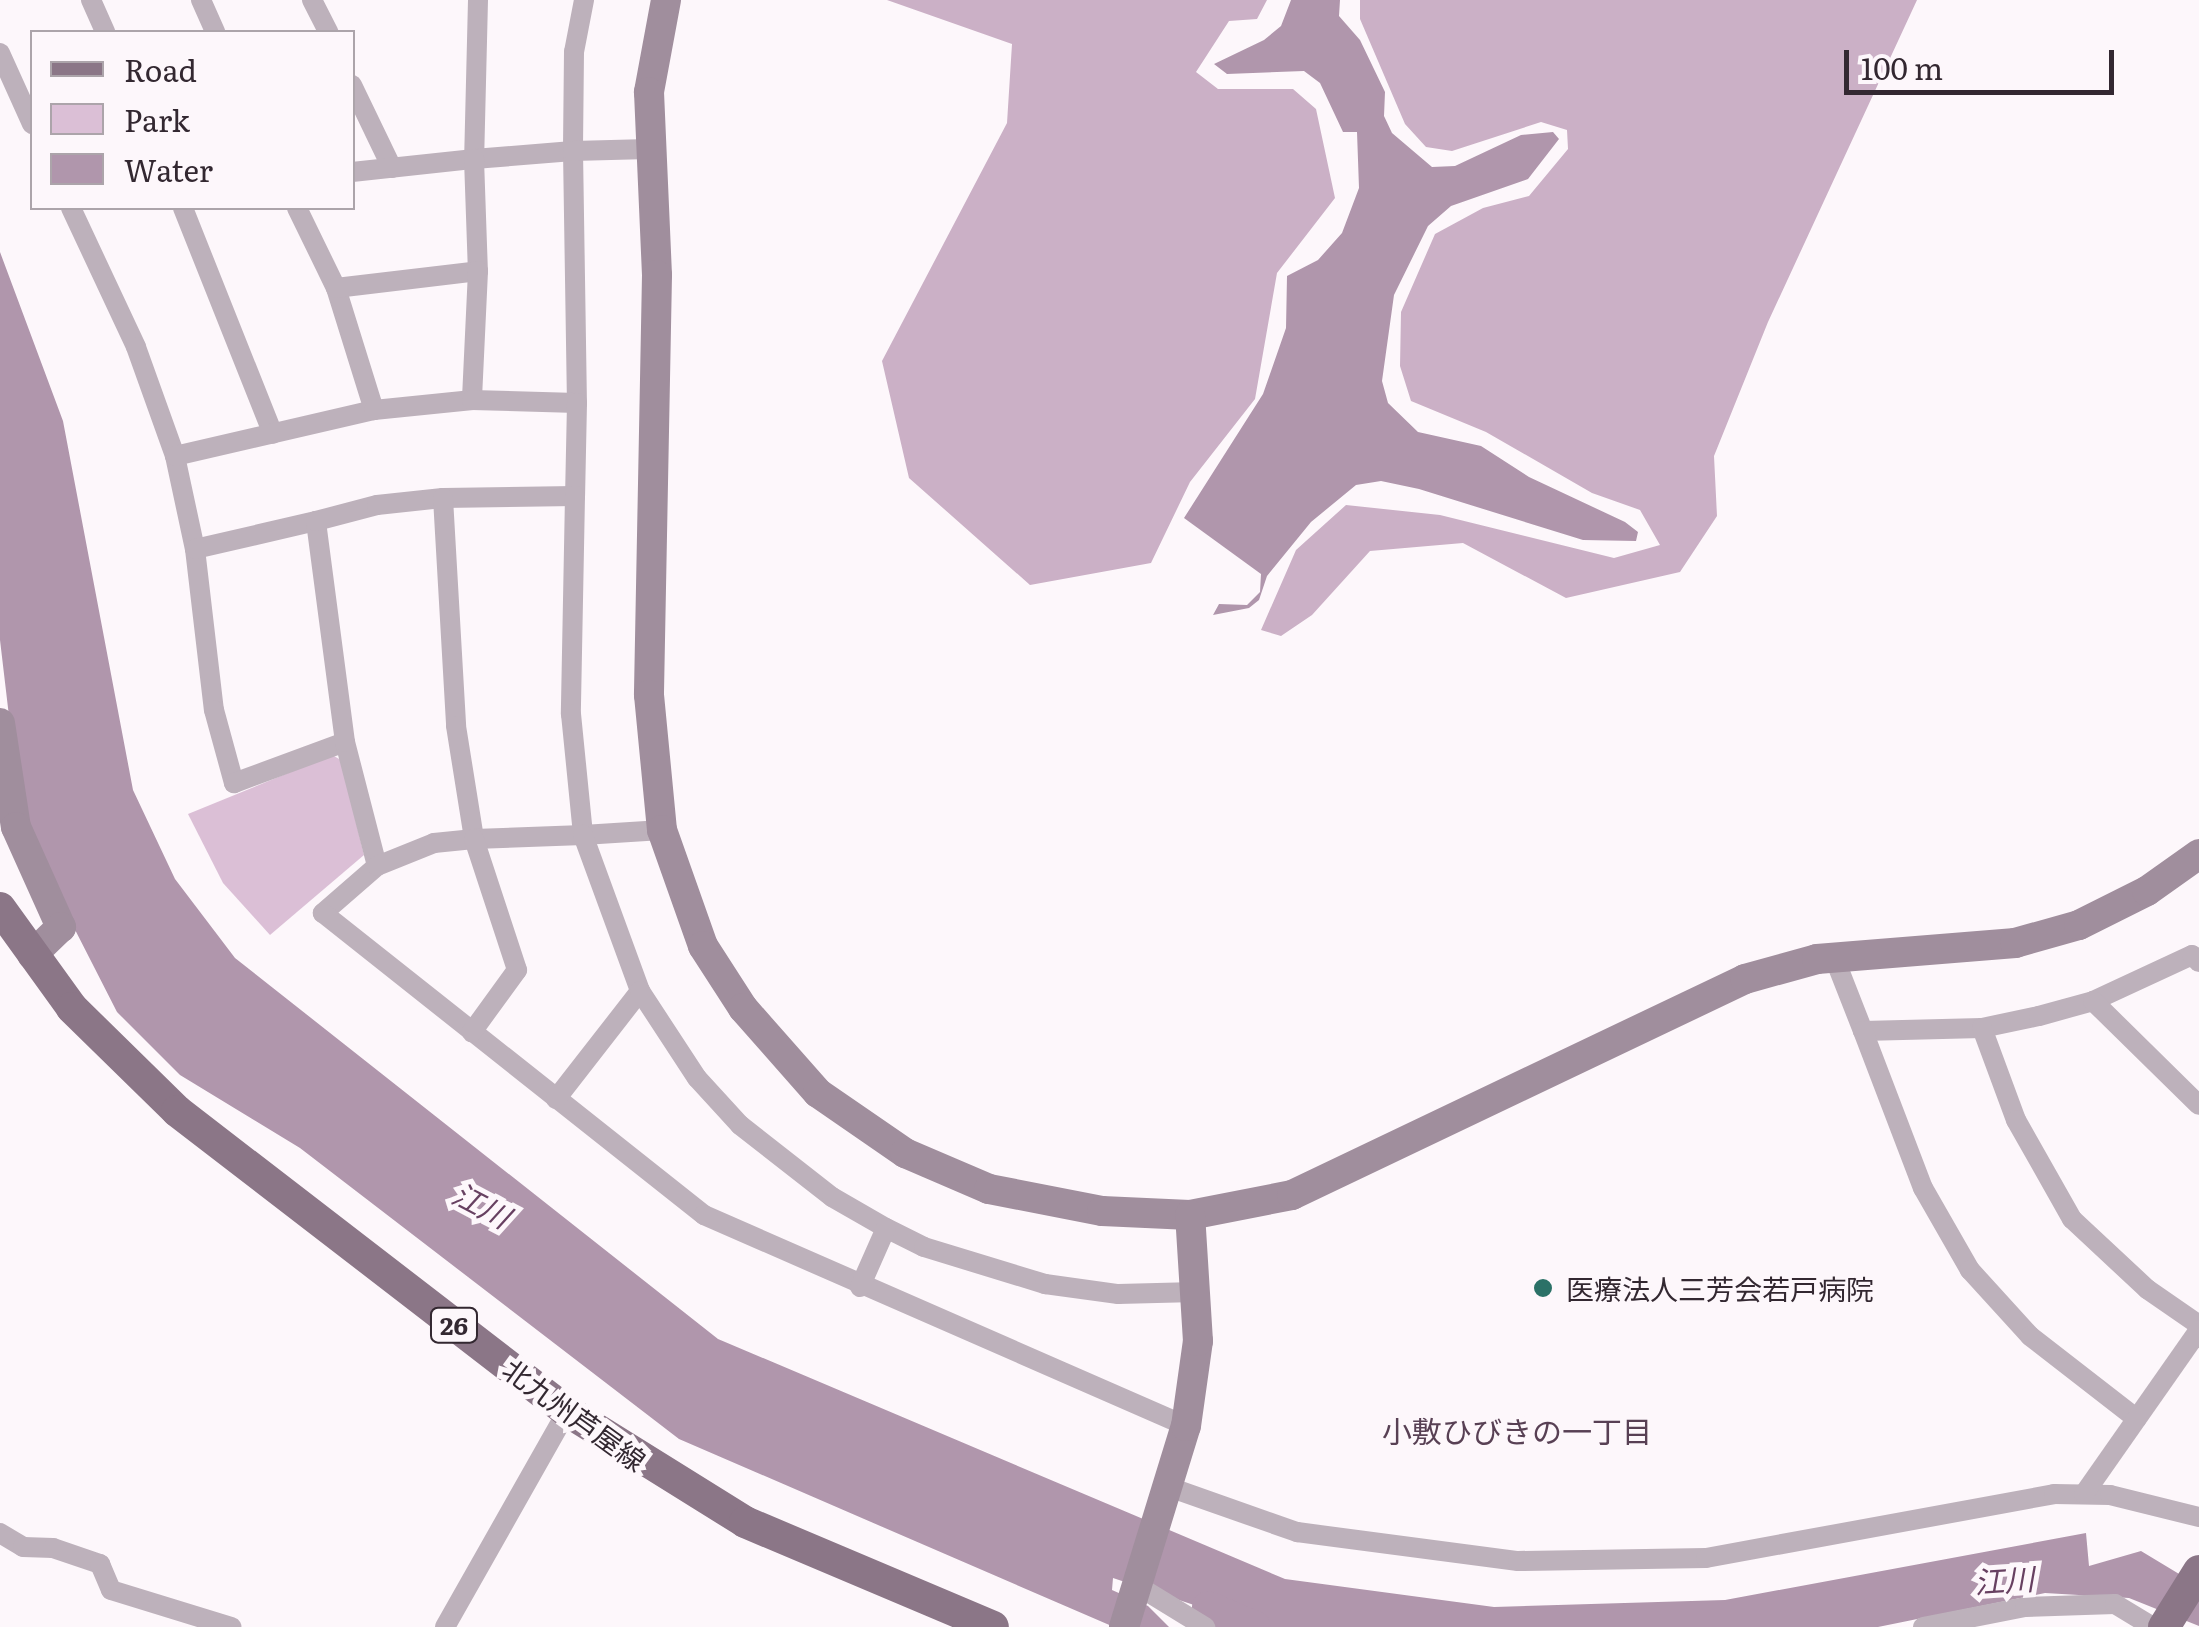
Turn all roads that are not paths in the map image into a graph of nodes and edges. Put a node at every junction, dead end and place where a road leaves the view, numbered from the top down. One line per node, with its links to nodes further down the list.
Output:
1 (91, 0): 7 (street)
2 (201, 0): 8 (street)
3 (312, 0): 9 (street)
4 (478, 0): 15 (street)
5 (584, 0): 14 (street)
6 (666, 0): 13 (street)
7 (104, 30)
8 (215, 30)
9 (327, 30)
10 (0, 54): 12 (street)
11 (355, 91): 16 (street)
12 (30, 120)
13 (649, 149): 14 (street); 34 (street)
14 (573, 151): 15 (street); 24 (street)
15 (474, 159): 16 (street); 21 (street)
16 (392, 168): 17 (street)
17 (355, 172)
18 (73, 210): 27 (street)
19 (184, 210): 26 (street)
20 (298, 210): 22 (street)
21 (478, 271): 22 (street); 23 (street)
22 (336, 288): 25 (street)
23 (472, 400): 24 (street); 25 (street)
24 (576, 403): 28 (street)
25 (374, 410): 26 (street)
26 (273, 434): 27 (street)
27 (175, 456): 31 (street)
28 (575, 496): 29 (street); 35 (street)
29 (442, 498): 30 (street); 36 (street)
30 (316, 521): 31 (street); 33 (street)
31 (196, 549): 33 (street)
32 (0, 723): 41 (street)
33 (345, 742): 38 (street)
34 (662, 830): 35 (street); 51 (street)
35 (583, 835): 36 (street); 44 (street)
36 (474, 838): 38 (street); 48 (street)
37 (2199, 854): 42 (street)
38 (377, 866): 48 (street)
39 (0, 908): 41 (main road, 北九州芦屋線 / 26)
40 (0, 944): 57 (main road, 北九州芦屋線 / 26)
41 (32, 955): 57 (main road, 北九州芦屋線 / 26)
42 (1834, 957): 47 (street); 51 (street)
43 (2199, 962): 45 (street)
44 (640, 991): 49 (street); 52 (street)
45 (2092, 1001): 46 (street); 50 (street)
46 (1982, 1028): 47 (street); 55 (street)
47 (1863, 1031): 56 (street)
48 (472, 1032): 49 (street)
49 (556, 1099): 53 (street)
50 (2199, 1105)
51 (1190, 1215): 54 (street)
52 (886, 1228): 53 (street); 54 (street)
53 (860, 1287): 58 (street)
54 (1196, 1292): 58 (street)
55 (2199, 1328): 56 (street)
56 (2137, 1419): 60 (street)
57 (562, 1421): 67 (street); 68 (main road, 北九州芦屋線 / 26); 69 (main road, 北九州芦屋線 / 26)
58 (1186, 1426): 59 (street)
59 (1167, 1492): 60 (street); 64 (street)
60 (2084, 1494): 61 (street)
61 (2199, 1516)
62 (0, 1533): 66 (street)
63 (2199, 1571): 65 (main road)
64 (1134, 1598): 70 (street)
65 (2177, 1622): 71 (street)
66 (231, 1627)
67 (445, 1627)
68 (932, 1627)
69 (992, 1627)
70 (1205, 1627)
71 (1923, 1627)

